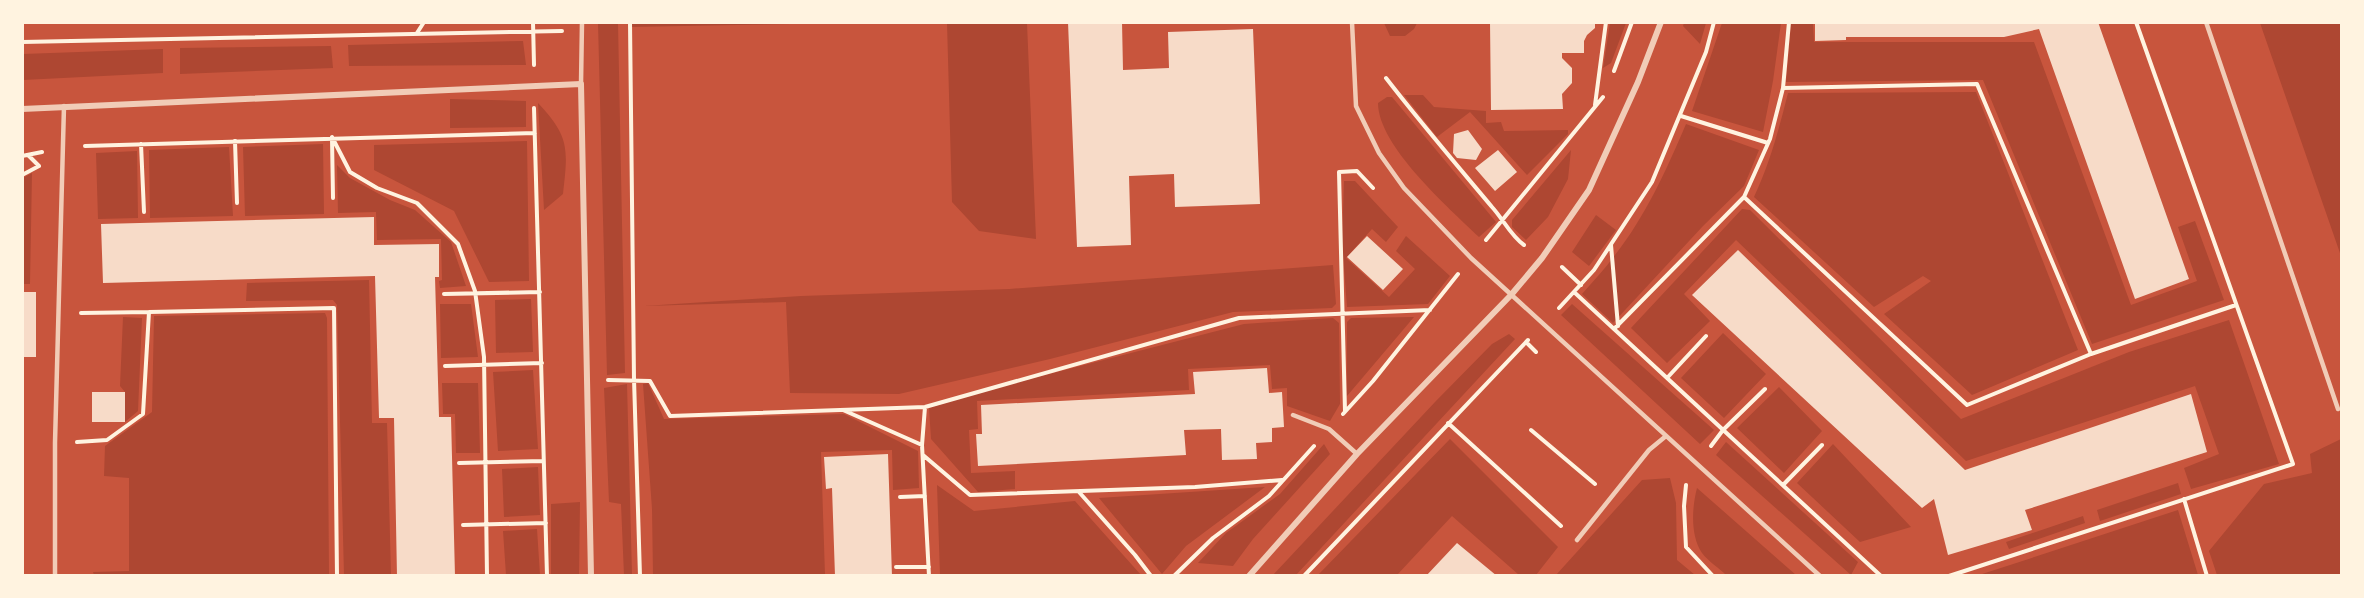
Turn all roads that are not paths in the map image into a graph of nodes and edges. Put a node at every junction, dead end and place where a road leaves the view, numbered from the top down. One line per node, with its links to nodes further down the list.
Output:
1 (582, 22): 5 (lane)
2 (1352, 22): 8 (lane)
3 (1661, 22): 8 (street)
4 (2206, 22): 9 (lane)
5 (581, 84): 6 (street); 15 (street)
6 (64, 106): 7 (street); 14 (lane)
7 (22, 109)
8 (1511, 295): 11 (lane); 12 (street)
9 (2338, 409)
10 (1293, 415): 12 (lane)
11 (1666, 436): 13 (lane); 17 (lane)
12 (1358, 454): 16 (street)
13 (1577, 540)
14 (56, 576)
15 (591, 576)
16 (1249, 576)
17 (1820, 576)

